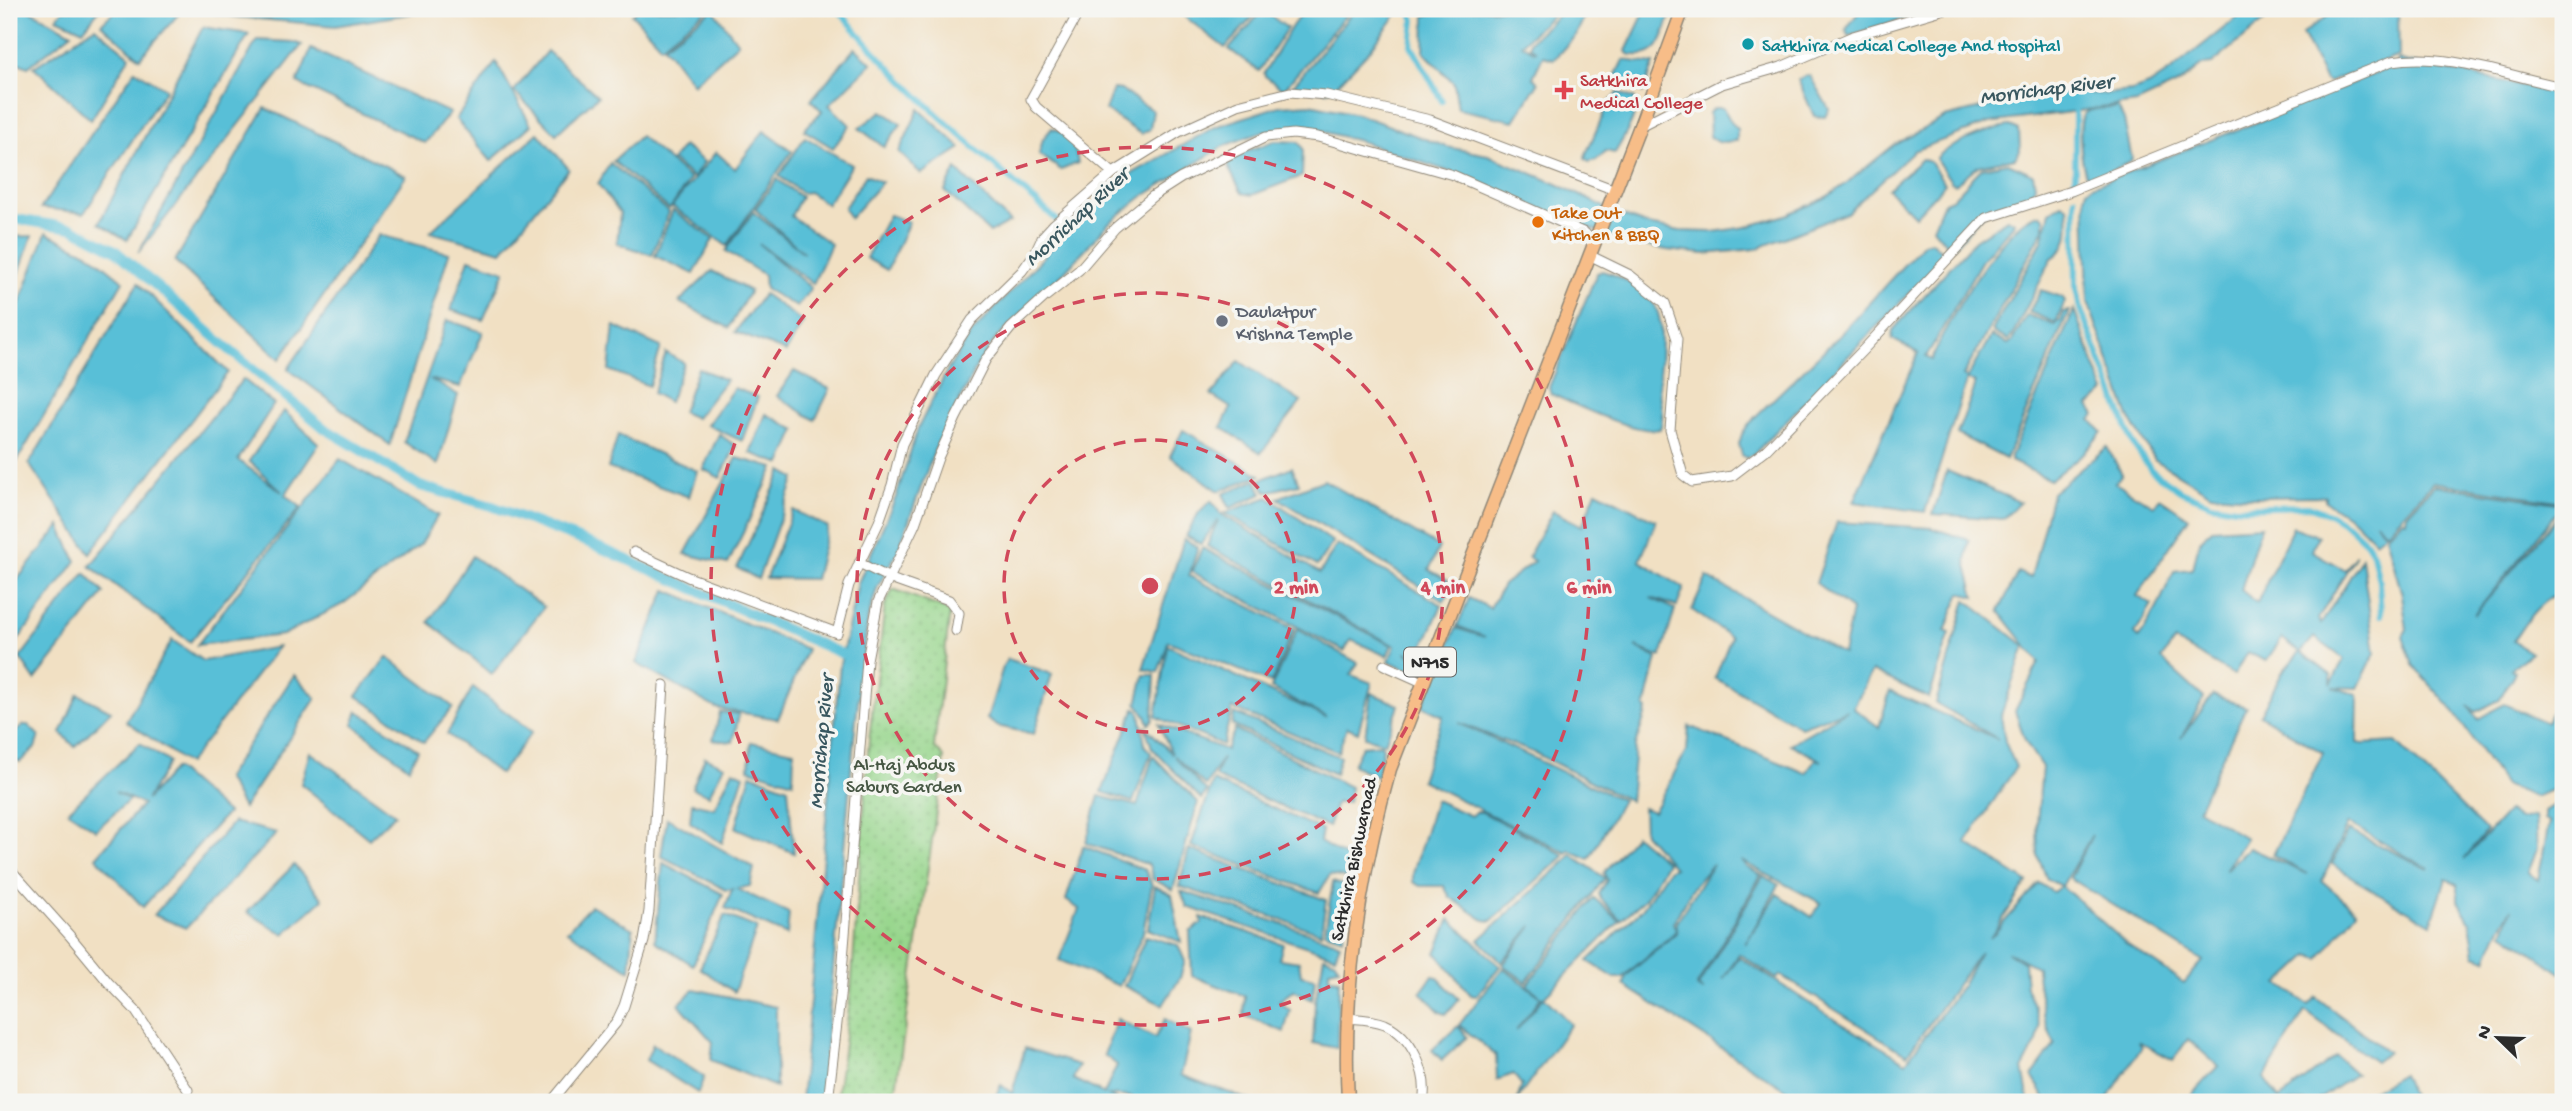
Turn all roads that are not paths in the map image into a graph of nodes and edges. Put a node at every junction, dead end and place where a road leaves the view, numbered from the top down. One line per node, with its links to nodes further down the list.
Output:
1 (1068, 9): 6 (street)
2 (1683, 9): 5 (highway)
3 (1945, 9): 5 (street)
4 (2563, 87): 8 (street)
5 (1640, 127): 7 (highway)
6 (1114, 173): 7 (street); 10 (street)
7 (1613, 194): 8 (highway, N715)
8 (1592, 247): 11 (street); 14 (highway, Satkhira Bishwaroad / N715)
9 (634, 552): 10 (street)
10 (861, 563): 11 (street)
11 (889, 578): 12 (street); 20 (street)
12 (956, 631)
13 (1384, 664): 14 (street)
14 (1422, 682): 17 (highway, Satkhira Bishwaroad / N715)
15 (664, 685): 19 (street)
16 (9, 868): 18 (street)
17 (1346, 1018): 21 (highway, Satkhira Bishwaroad / N715); 22 (street)
18 (188, 1090)
19 (551, 1102)
20 (828, 1102)
21 (1348, 1102)
22 (1423, 1102)

